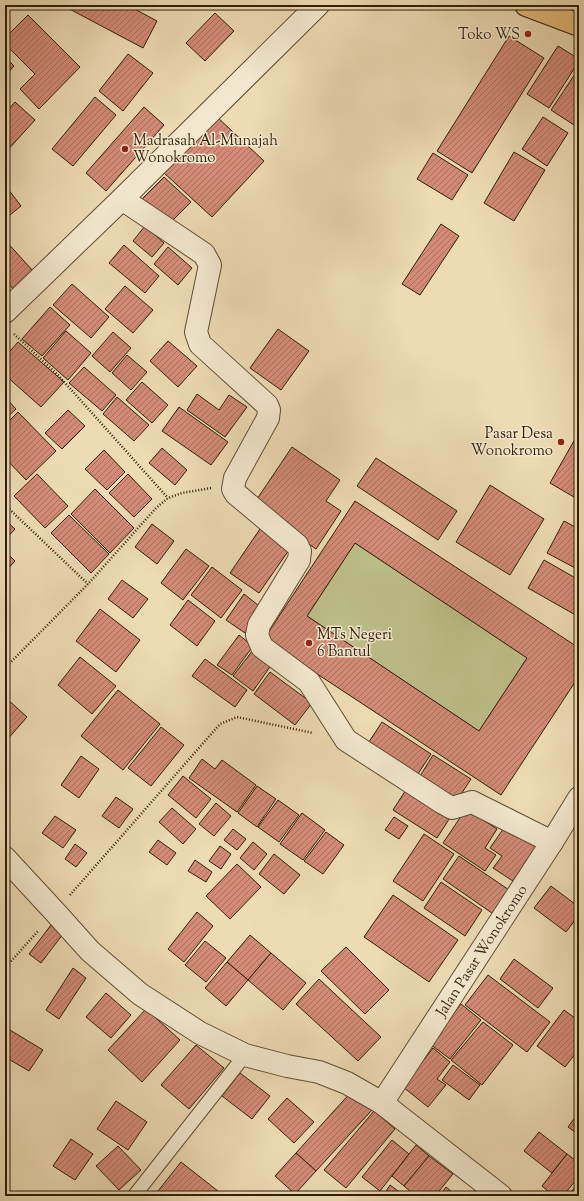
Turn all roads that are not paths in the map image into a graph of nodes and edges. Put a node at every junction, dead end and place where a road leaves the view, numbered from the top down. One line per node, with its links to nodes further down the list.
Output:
1 (318, 5): 4 (street)
2 (526, 5): 3 (main road)
3 (579, 24)
4 (122, 199): 5 (street); 7 (street)
5 (8, 321)
6 (579, 798): 7 (street, Jalan Pasar Wonokromo)
7 (552, 842): 10 (street, Jalan Pasar Wonokromo)
8 (5, 858): 9 (street)
9 (245, 1055): 10 (street); 11 (lane)
10 (382, 1104): 12 (street)
11 (134, 1196)
12 (501, 1196)

